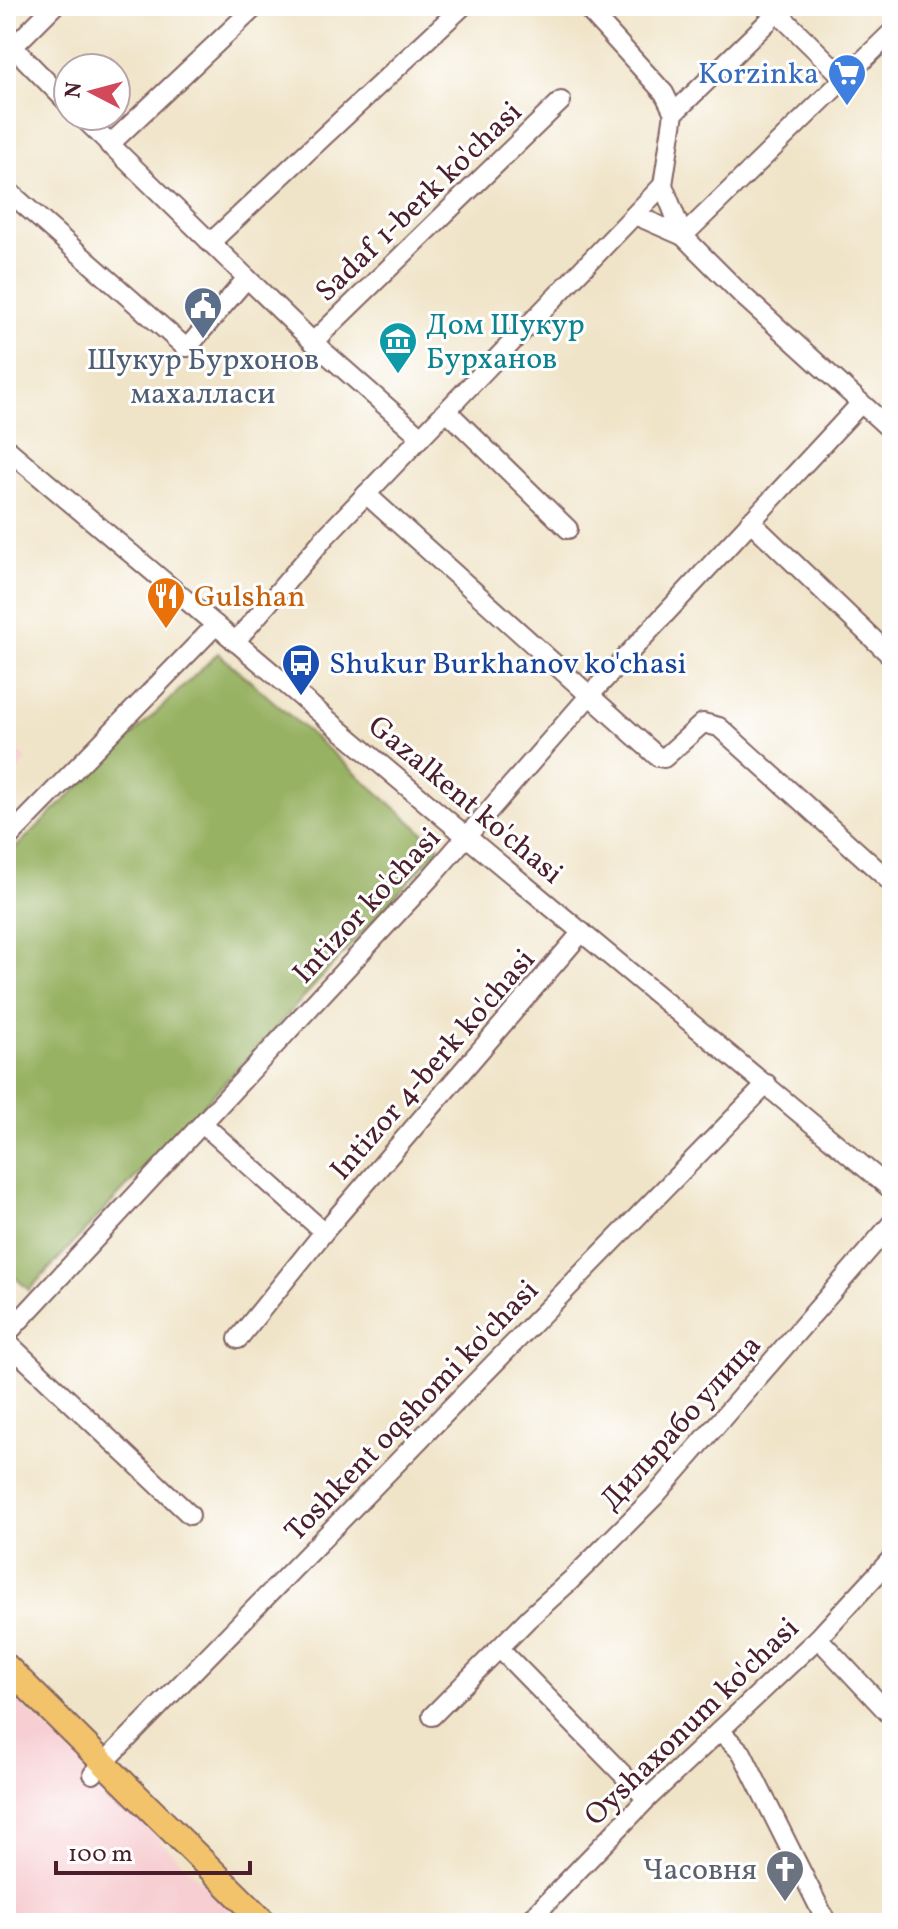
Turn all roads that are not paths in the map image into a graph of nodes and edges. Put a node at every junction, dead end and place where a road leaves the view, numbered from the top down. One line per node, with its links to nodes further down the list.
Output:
1 (54, 6): 7 (street)
2 (256, 6): 13 (street)
3 (463, 6): 18 (street)
4 (585, 6): 11 (street)
5 (781, 9): 8 (street); 11 (street)
6 (892, 32): 8 (street)
7 (10, 44): 9 (street)
8 (844, 78): 17 (street)
9 (52, 87)
10 (561, 101): 20 (street, Sadaf 1-berk ko'chasi)
11 (674, 113): 14 (street)
12 (96, 132): 13 (street)
13 (109, 145): 18 (street)
14 (663, 185): 16 (street); 17 (street)
15 (6, 189): 19 (street)
16 (635, 215): 17 (street); 22 (street)
17 (683, 236): 21 (street)
18 (210, 243): 19 (street)
19 (247, 278): 20 (street)
20 (313, 342): 24 (street)
21 (861, 403): 23 (street); 27 (street, Intizor ko'chasi)
22 (447, 411): 24 (street); 28 (street)
23 (892, 431)
24 (421, 437): 26 (street)
25 (6, 448): 29 (street, Gazalkent ko'chasi)
26 (366, 494): 30 (street); 32 (street)
27 (750, 521): 31 (street); 32 (street, Intizor ko'chasi)
28 (568, 529)
29 (216, 625): 30 (street, Gazalkent ko'chasi); 34 (street)
30 (235, 642): 33 (street, Gazalkent ko'chasi)
31 (892, 657)
32 (590, 695): 33 (street, Intizor ko'chasi); 35 (street)
33 (467, 837): 36 (street, Gazalkent ko'chasi); 38 (street, Intizor ko'chasi)
34 (6, 840)
35 (892, 883)
36 (582, 932): 37 (street, Gazalkent ko'chasi); 41 (street, Intizor 4-berk ko'chasi)
37 (767, 1084): 39 (street, Gazalkent ko'chasi); 53 (street, Toshkent oqshomi ko'chasi)
38 (203, 1124): 41 (street); 42 (street, Intizor ko'chasi)
39 (892, 1190)
40 (892, 1223): 47 (street, Дильрабо улица)
41 (324, 1232): 43 (street, Intizor 4-berk ko'chasi)
42 (6, 1338): 44 (street)
43 (238, 1339)
44 (190, 1515)
45 (892, 1558): 46 (street, Oyshaxonum ko'chasi)
46 (818, 1638): 51 (street); 52 (street, Oyshaxonum ko'chasi)
47 (500, 1649): 50 (street, Дильрабо улица); 54 (street)
48 (6, 1666): 53 (main road)
49 (6, 1687): 53 (main road)
50 (432, 1716)
51 (892, 1717)
52 (720, 1731): 54 (street, Oyshaxonum ko'chasi); 58 (street)
53 (99, 1769): 55 (main road); 56 (main road)
54 (647, 1799): 57 (street, Oyshaxonum ko'chasi)
55 (243, 1923)
56 (265, 1923)
57 (527, 1923)
58 (827, 1923)

